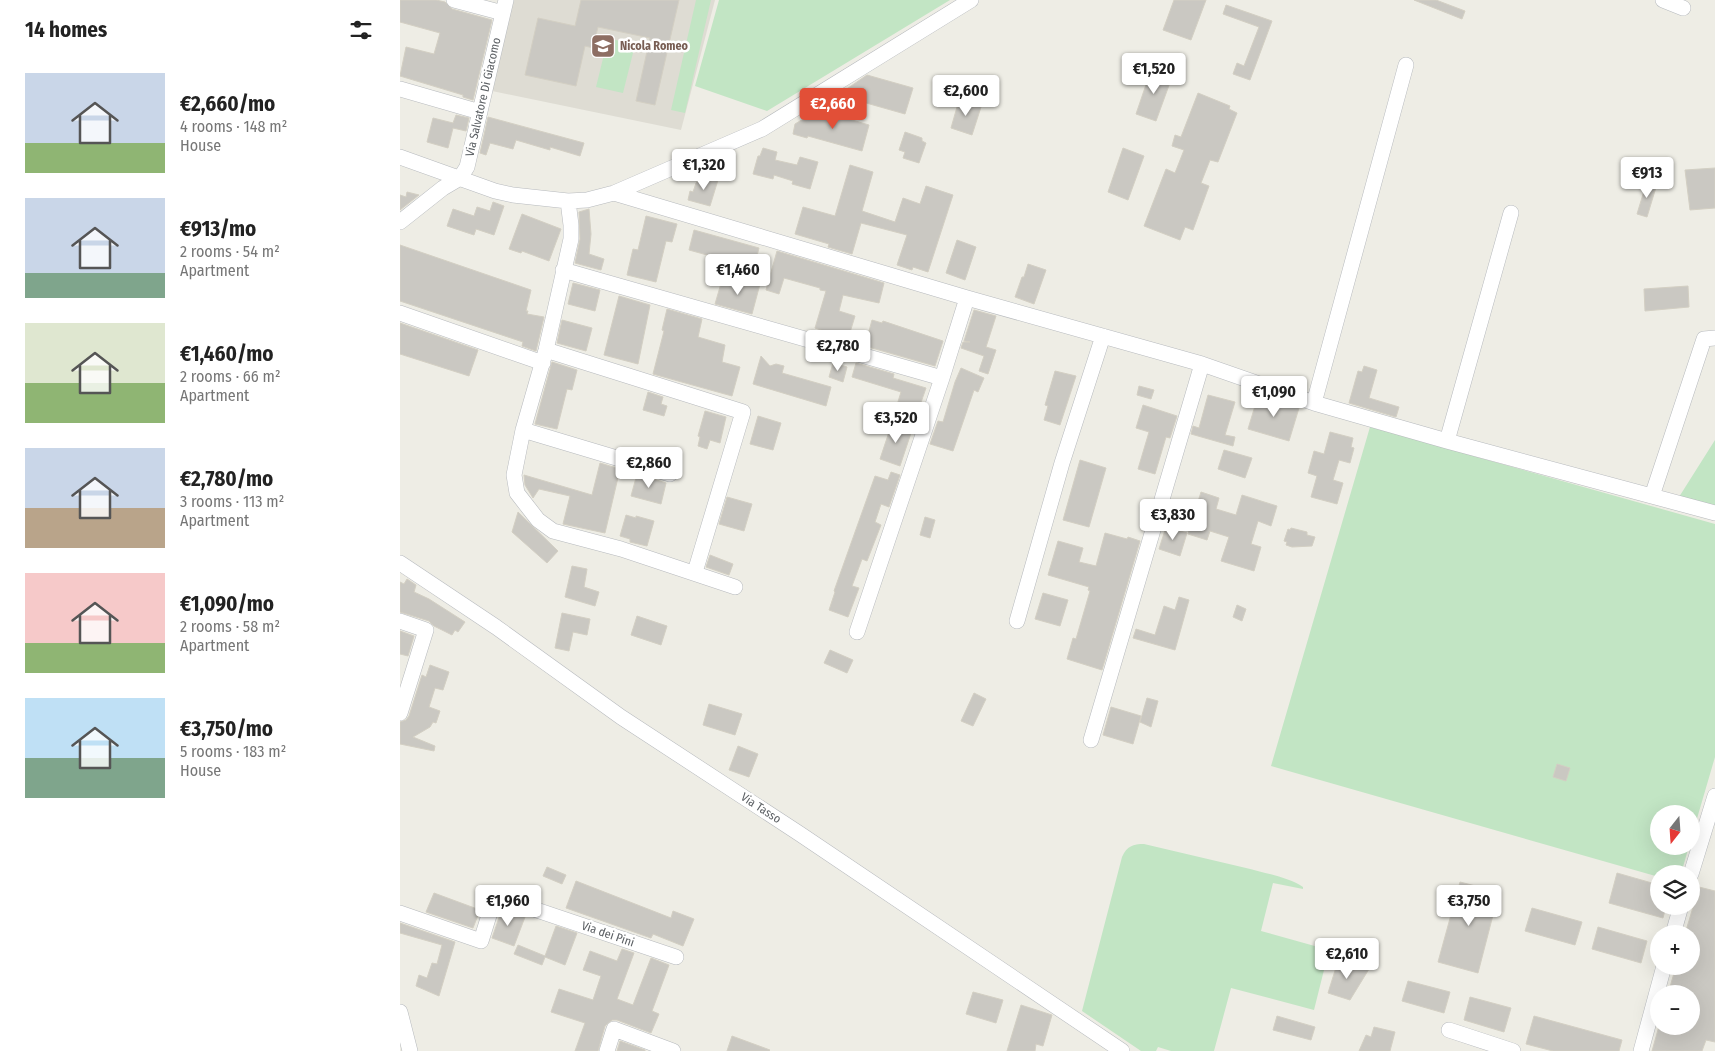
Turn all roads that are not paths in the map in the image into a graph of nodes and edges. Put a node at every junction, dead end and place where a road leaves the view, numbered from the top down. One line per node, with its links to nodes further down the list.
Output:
1 (454, 0): 4 (street)
2 (971, 0): 11 (street)
3 (1663, 0): 5 (street)
4 (504, 7): 8 (street, Via Salvatore Di Giacomo)
5 (1683, 8)
6 (1406, 65): 23 (street)
7 (400, 89): 8 (street)
8 (480, 112): 10 (street, Via Salvatore Di Giacomo)
9 (400, 157): 10 (street)
10 (460, 178): 12 (street); 14 (street)
11 (614, 193): 12 (street); 16 (street)
12 (568, 201): 15 (street)
13 (1511, 213): 25 (street)
14 (400, 222)
15 (563, 270): 20 (street); 22 (street)
16 (967, 298): 18 (street); 22 (street)
17 (400, 313): 20 (street)
18 (1103, 336): 21 (street); 33 (street)
19 (1715, 338): 27 (street)
20 (544, 357): 24 (street); 30 (street)
21 (1202, 364): 23 (street); 36 (street)
22 (942, 378): 34 (street)
23 (1314, 403): 25 (street)
24 (523, 430): 26 (street); 30 (street)
25 (1447, 441): 27 (street)
26 (670, 474)
27 (1652, 496): 28 (street)
28 (1715, 513)
29 (400, 563): 47 (street, Via Tasso)
30 (694, 572): 31 (street)
31 (735, 587)
32 (400, 621): 35 (street)
33 (1017, 621)
34 (856, 632)
35 (400, 713)
36 (1091, 740)
37 (1715, 796): 38 (street)
38 (1694, 865)
39 (400, 913): 40 (street, Via dei Pini)
40 (676, 957)
41 (1662, 975): 49 (street)
42 (400, 1012): 44 (street)
43 (1449, 1030): 48 (street)
44 (410, 1051)
45 (606, 1051): 46 (street)
46 (673, 1051)
47 (1122, 1051)
48 (1513, 1051)
49 (1641, 1051)

